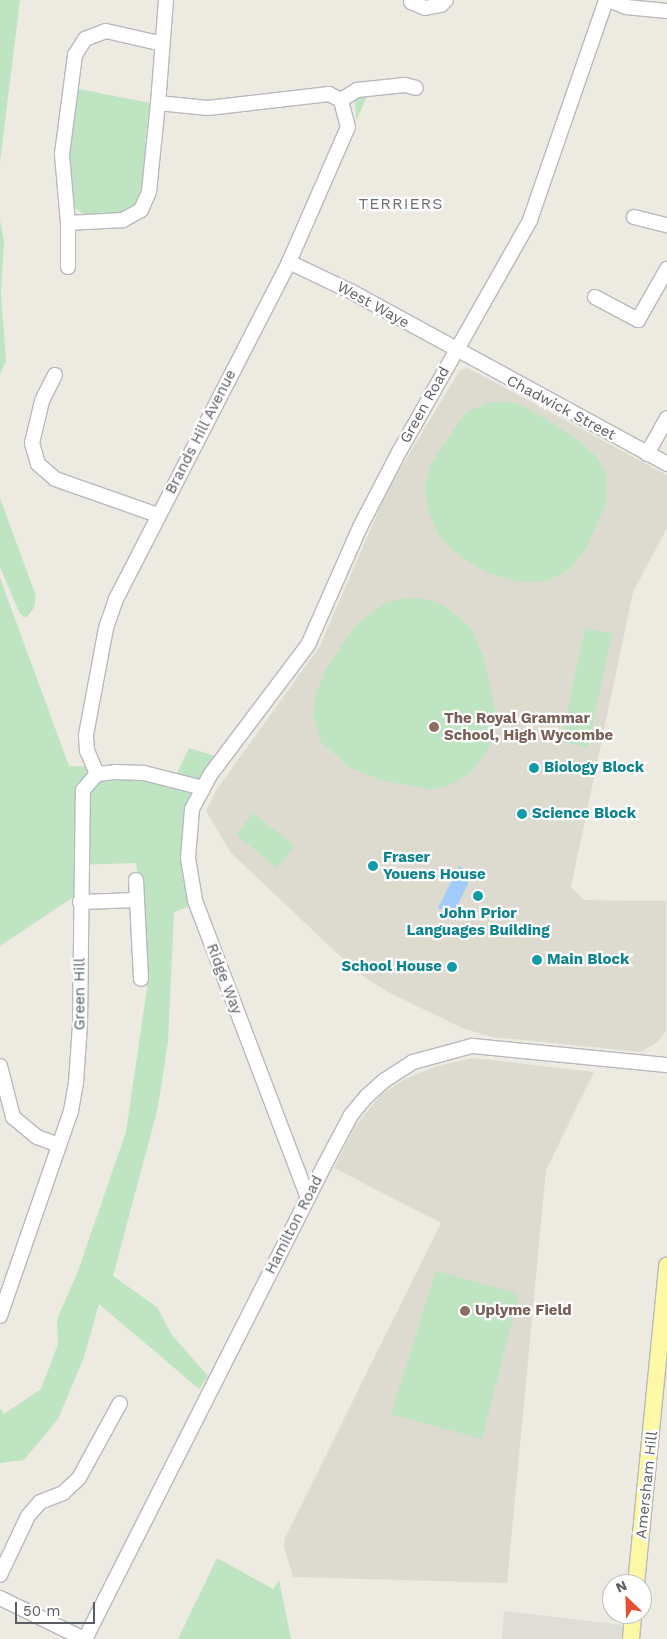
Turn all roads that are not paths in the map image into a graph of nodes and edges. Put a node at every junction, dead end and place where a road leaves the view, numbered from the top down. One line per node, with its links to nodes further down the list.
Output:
1 (166, 0): 6 (street)
2 (446, 0): 4 (street)
3 (607, 0): 5 (street); 17 (street, Green Road)
4 (411, 2)
5 (667, 11)
6 (163, 44): 9 (street); 11 (street)
7 (416, 88): 8 (street)
8 (341, 100): 9 (street); 13 (street, Brands Hill Avenue)
9 (158, 103): 11 (street)
10 (634, 216): 12 (street)
11 (68, 223): 14 (street)
12 (667, 225)
13 (289, 262): 17 (street, West Waye); 22 (street, Brands Hill Avenue)
14 (68, 267)
15 (667, 269): 16 (street)
16 (595, 297)
17 (455, 351): 20 (street, Chadwick Street); 24 (street, Green Road)
18 (55, 375): 22 (street)
19 (667, 418): 20 (street)
20 (648, 454): 21 (street, Chadwick Street)
21 (667, 464)
22 (158, 515): 23 (street, Brands Hill Avenue)
23 (98, 774): 24 (street); 27 (street, Green Hill)
24 (203, 788): 32 (street, Ridge Way)
25 (136, 880): 26 (street)
26 (137, 900): 27 (street); 28 (street)
27 (80, 902): 31 (street, Green Hill)
28 (141, 979)
29 (667, 1065): 33 (street, Hamilton Road)
30 (0, 1066): 31 (street)
31 (59, 1145): 36 (street, Green Hill)
32 (297, 1166): 33 (street); 34 (street, Ridge Way)
33 (324, 1166): 34 (street, Hamilton Road)
34 (308, 1198): 42 (street, Hamilton Road)
35 (667, 1266): 38 (main road, Amersham Hill)
36 (0, 1316)
37 (120, 1404): 39 (street)
38 (637, 1574)
39 (0, 1575)
40 (0, 1598): 42 (street)
41 (632, 1624): 43 (main road)
42 (84, 1639)
43 (631, 1639)

